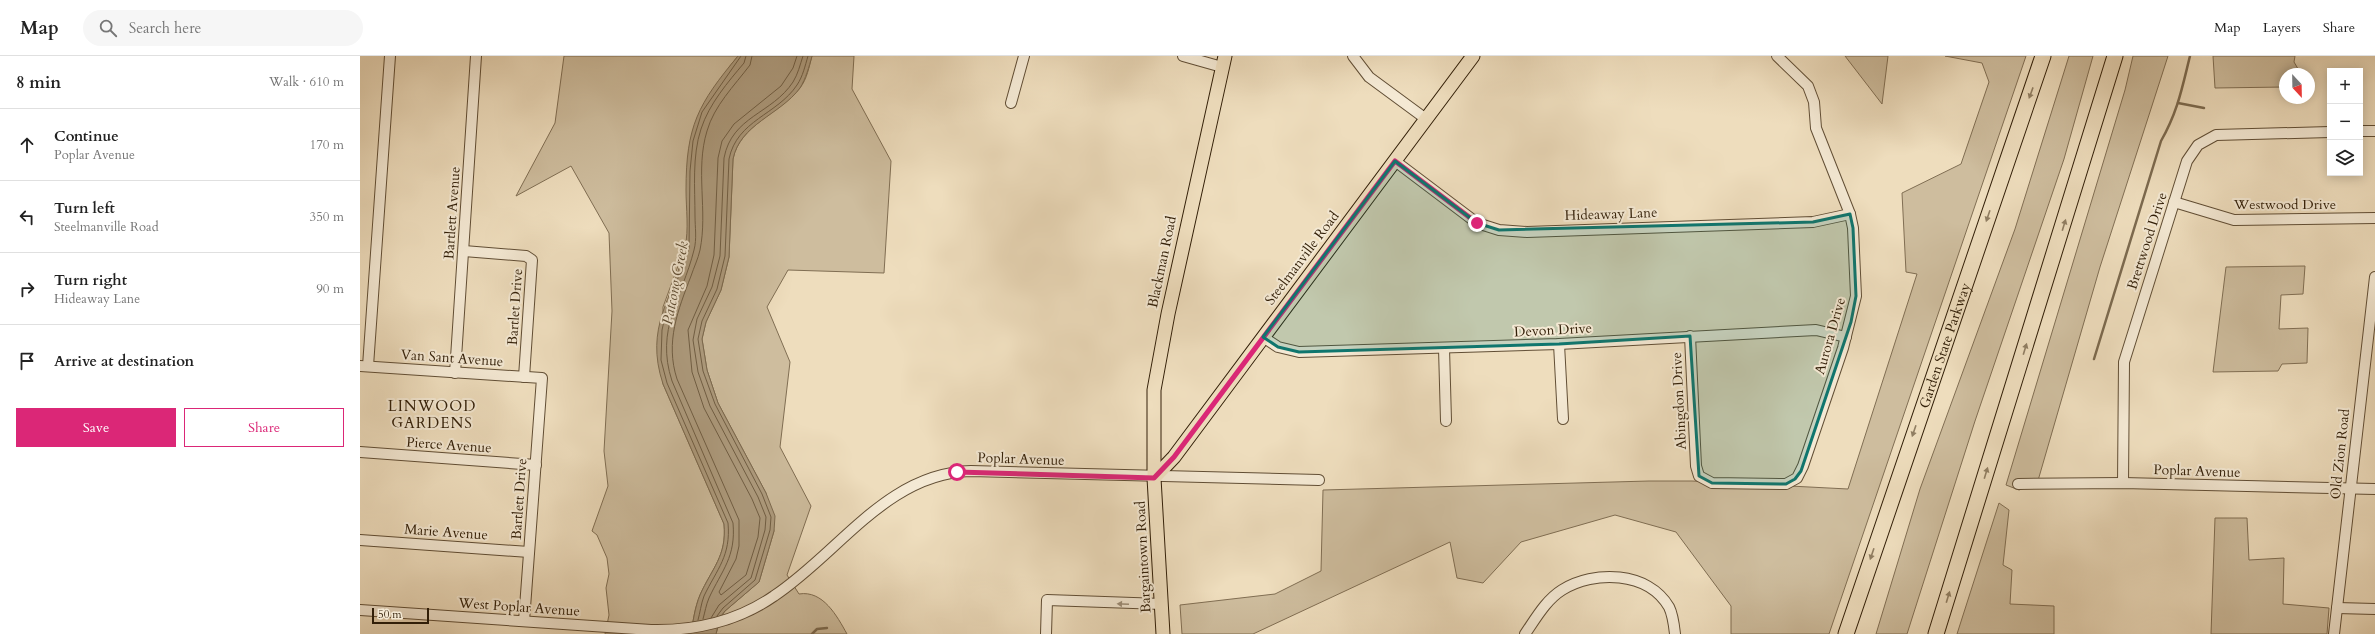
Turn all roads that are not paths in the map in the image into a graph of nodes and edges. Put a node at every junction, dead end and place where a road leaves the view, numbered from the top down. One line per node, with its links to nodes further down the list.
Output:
1 (390, 56): 27 (street)
2 (476, 56): 20 (street, Bartlett Avenue)
3 (1024, 56): 11 (street)
4 (1183, 56): 10 (street)
5 (1353, 56): 12 (street)
6 (1473, 56): 12 (main road, Steelmanville Road)
7 (1777, 56): 18 (street, Aurora Drive)
8 (2043, 56): 55 (highway, Garden State Parkway, one-way to 55)
9 (2115, 56): 56 (highway, one-way to 9)
10 (1223, 61): 36 (main road, Blackman Road)
11 (1011, 102)
12 (1426, 119): 16 (main road, Steelmanville Road)
13 (2363, 131): 14 (street)
14 (2375, 131)
15 (2327, 132): 17 (street, Brettwood Drive)
16 (1395, 161): 18 (street, Hideaway Lane); 23 (main road, Steelmanville Road)
17 (2174, 202): 19 (street, Westwood Drive); 38 (street, Brettwood Drive)
18 (1850, 214): 24 (street, Aurora Drive)
19 (2375, 218)
20 (464, 251): 28 (street, Bartlett Avenue); 29 (street, Bartlet Drive)
21 (2375, 277): 40 (street, Old Zion Road)
22 (1690, 336): 24 (street, Devon Drive); 25 (street, Devon Drive); 35 (street, Abingdon Drive)
23 (1263, 337): 26 (street, Devon Drive); 36 (main road, Steelmanville Road)
24 (1846, 337): 35 (street, Aurora Drive)
25 (1559, 344): 26 (street, Devon Drive); 31 (street)
26 (1444, 348): 32 (street)
27 (364, 366): 28 (street, Van Sant Avenue)
28 (455, 372): 29 (street, Van Sant Avenue)
29 (524, 377): 30 (street, Van Sant Avenue)
30 (542, 378): 34 (street, Bartlett Drive)
31 (1563, 419)
32 (1446, 421)
33 (360, 452): 34 (street, Pierce Avenue)
34 (536, 465): 43 (street, Bartlett Drive)
35 (1696, 466)
36 (1154, 478): 37 (street, Poplar Avenue); 44 (main road, Bargaintown Road); 50 (street, Poplar Avenue)
37 (1319, 480)
38 (2123, 483): 39 (street, Poplar Avenue); 40 (street, Poplar Avenue)
39 (2018, 484)
40 (2350, 489): 41 (street, Poplar Avenue); 45 (street, Old Zion Road)
41 (2375, 489)
42 (360, 540): 43 (street, Marie Avenue)
43 (529, 552): 48 (street, Bartlett Drive)
44 (1162, 604): 51 (street, one-way to 51); 52 (main road, Bargaintown Road)
45 (2337, 608): 46 (street); 57 (street, Old Zion Road)
46 (2375, 609)
47 (360, 610): 48 (street, West Poplar Avenue)
48 (524, 621): 49 (street, West Poplar Avenue)
49 (597, 630): 50 (street, West Poplar Avenue)
50 (675, 630)
51 (1046, 634)
52 (1163, 634)
53 (1525, 634): 54 (street)
54 (1675, 634)
55 (1846, 634)
56 (1936, 634)
57 (2334, 634)

